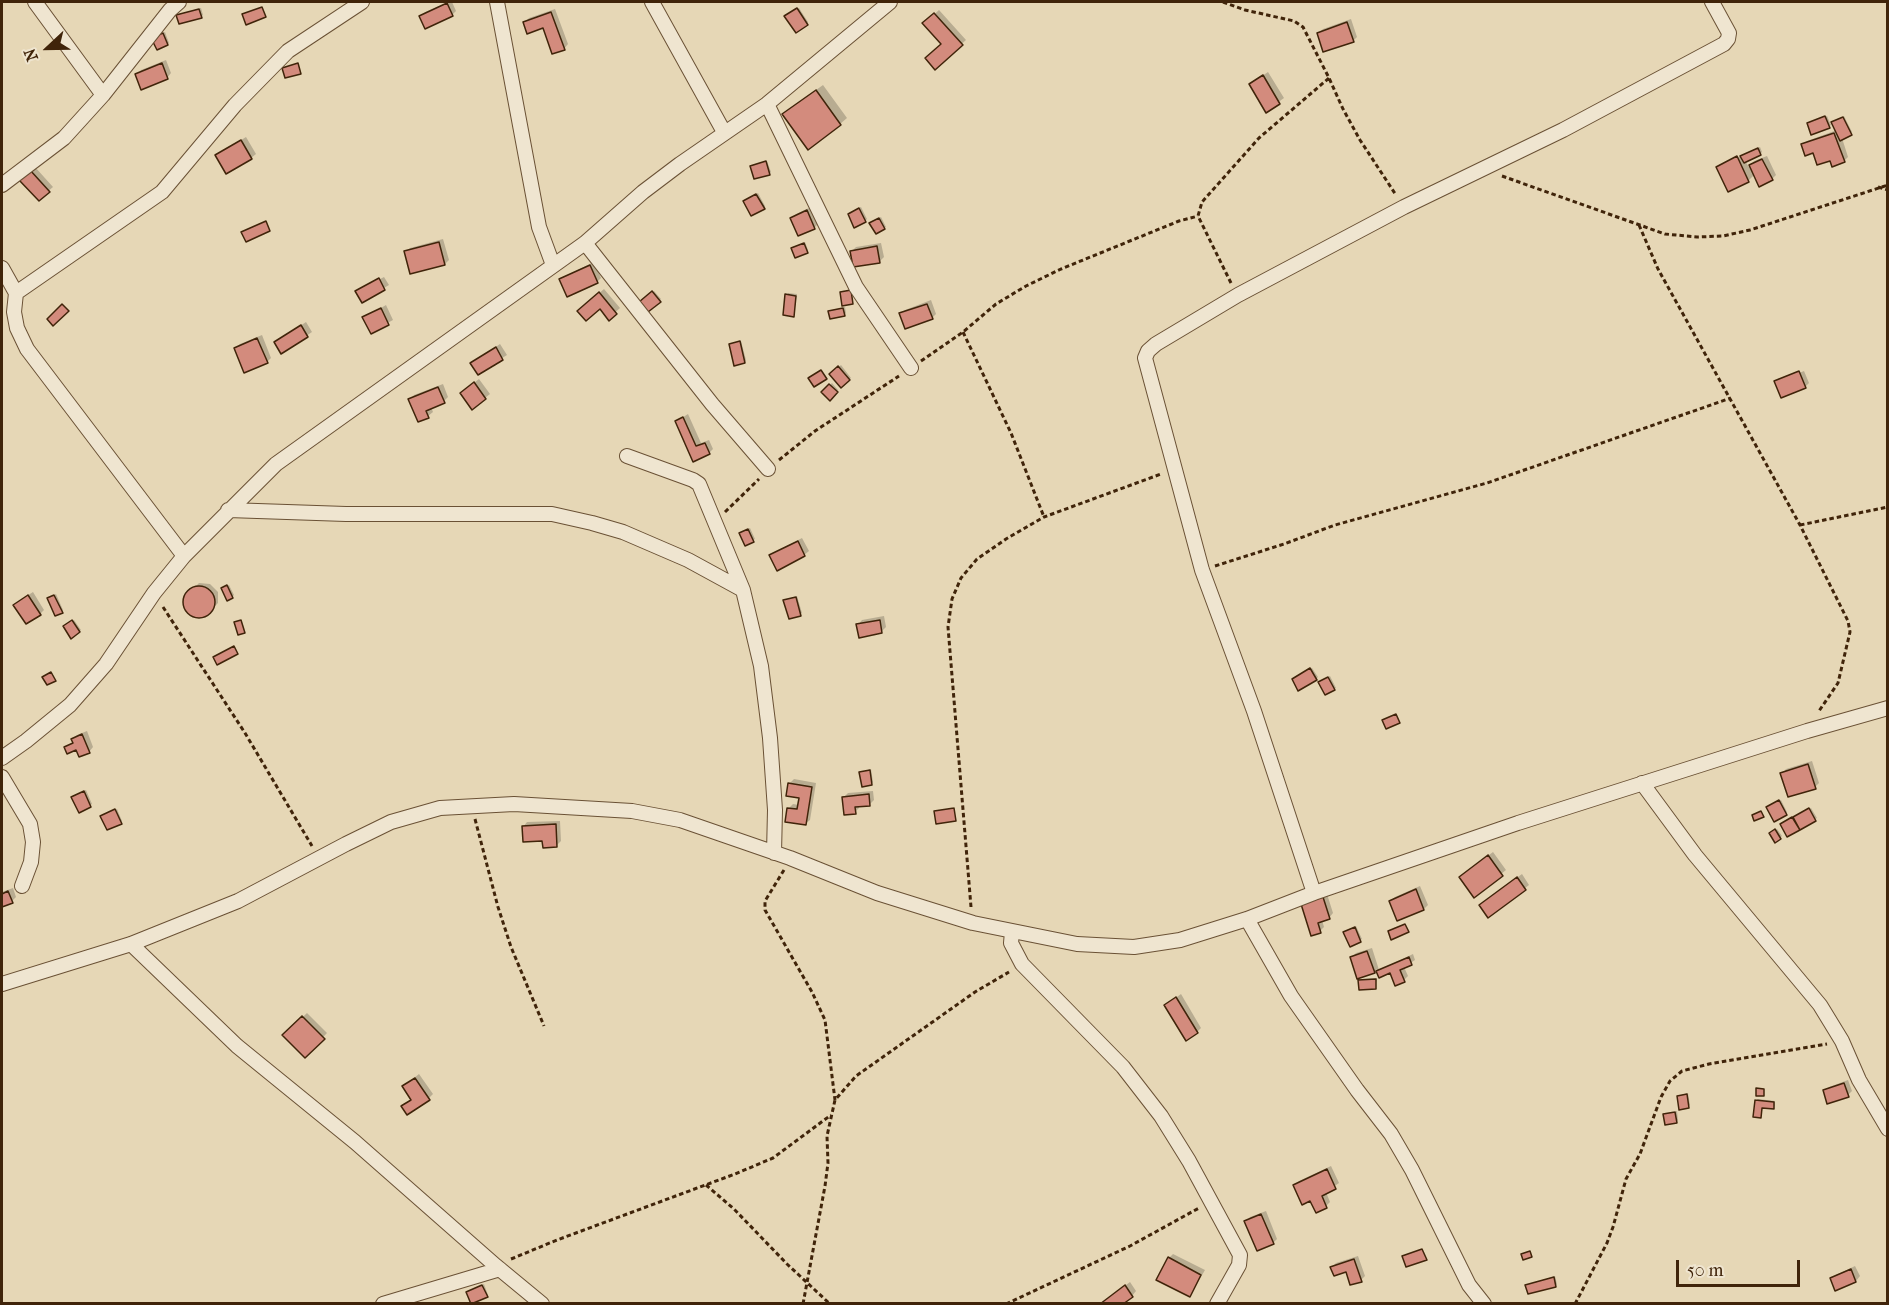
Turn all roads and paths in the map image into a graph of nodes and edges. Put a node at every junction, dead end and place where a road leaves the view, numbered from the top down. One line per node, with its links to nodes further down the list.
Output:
1 (34, 2): 10 (street)
2 (179, 2): 10 (street)
3 (362, 2): 24 (street)
4 (497, 2): 22 (street)
5 (652, 2): 12 (street)
6 (891, 2): 11 (street)
7 (1223, 2): 9 (path)
8 (1712, 2): 13 (street)
9 (1329, 78): 18 (path); 19 (path)
10 (103, 95): 14 (street)
11 (767, 104): 12 (street); 27 (street)
12 (724, 132): 21 (street)
13 (1488, 167): 18 (street); 20 (path)
14 (2, 184)
15 (1887, 185): 16 (path)
16 (1877, 187): 17 (path); 20 (path)
17 (1887, 190)
18 (1404, 207): 25 (street)
19 (1198, 216): 25 (path); 26 (path)
20 (1639, 225): 28 (path)
21 (585, 243): 22 (street); 30 (street)
22 (553, 265): 33 (street)
23 (2, 268): 24 (street)
24 (16, 294): 37 (street)
25 (1238, 296): 31 (street)
26 (963, 333): 27 (path); 34 (path)
27 (911, 368): 30 (path)
28 (1731, 398): 36 (path); 38 (path)
29 (627, 456): 35 (street)
30 (768, 469): 35 (path)
31 (1174, 469): 34 (path); 38 (street)
32 (1887, 507): 36 (path)
33 (228, 510): 37 (street); 39 (street)
34 (1044, 517): 53 (path)
35 (715, 522): 39 (street)
36 (1800, 525): 42 (path)
37 (184, 556): 40 (street)
38 (1202, 570): 51 (street)
39 (743, 590): 47 (street)
40 (154, 593): 43 (street); 48 (path)
41 (1887, 708): 42 (street)
42 (1807, 731): 45 (street)
43 (2, 758)
44 (2, 777): 50 (street)
45 (1642, 783): 51 (street); 59 (street)
46 (472, 806): 47 (street); 48 (street); 58 (path)
47 (774, 853): 49 (street)
48 (319, 858): 55 (street)
49 (790, 858): 53 (street); 60 (path)
50 (22, 886)
51 (1314, 893): 52 (street)
52 (1247, 919): 54 (street); 73 (street)
53 (973, 923): 54 (street)
54 (1012, 932): 56 (street)
55 (131, 944): 57 (street); 65 (street)
56 (1022, 964): 60 (path); 64 (street)
57 (2, 984)
58 (544, 1026)
59 (1842, 1041): 62 (street); 74 (path)
60 (835, 1100): 61 (path)
61 (831, 1114): 63 (path); 66 (path)
62 (1887, 1129)
63 (706, 1185): 65 (path); 66 (path)
64 (1211, 1202): 71 (path); 72 (street)
65 (498, 1268): 67 (street); 68 (street)
66 (807, 1281): 69 (path); 70 (path)
67 (383, 1304)
68 (542, 1304)
69 (802, 1304)
70 (830, 1304)
71 (1005, 1304)
72 (1217, 1304)
73 (1484, 1304)
74 (1575, 1304)

